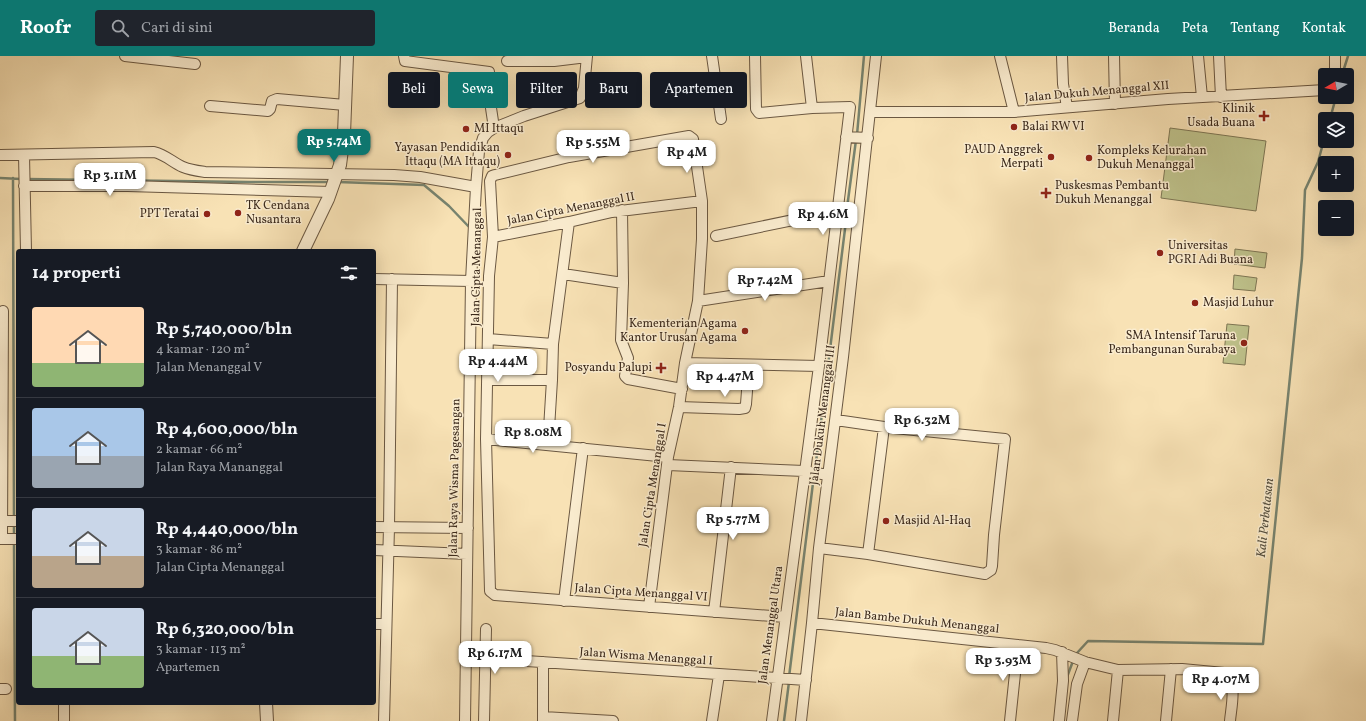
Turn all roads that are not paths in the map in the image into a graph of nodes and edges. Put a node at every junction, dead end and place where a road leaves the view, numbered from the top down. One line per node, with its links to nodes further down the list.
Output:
1 (125, 56): 17 (street)
2 (347, 56): 23 (street)
3 (404, 56): 15 (street)
4 (587, 56): 16 (street); 30 (street)
5 (712, 56): 29 (street)
6 (755, 56): 26 (street)
7 (806, 56): 26 (street)
8 (876, 56): 27 (street, Jalan Dukuh Menanggal III)
9 (1000, 56): 28 (street)
10 (1062, 56): 25 (street)
11 (1114, 56): 22 (street)
12 (1198, 56): 20 (street)
13 (1219, 56): 21 (street)
14 (1335, 56): 18 (street)
15 (419, 60): 30 (street)
16 (507, 61)
17 (195, 64)
18 (1335, 68)
19 (1318, 90): 21 (street, Jalan Dukuh Menanggal XII)
20 (1202, 97): 21 (street, Jalan Dukuh Menanggal XII); 22 (street, Jalan Dukuh Menanggal XII)
21 (1221, 97)
22 (1115, 104): 25 (street, Jalan Dukuh Menanggal XII)
23 (345, 105): 24 (street); 36 (street)
24 (210, 106)
25 (1067, 107): 28 (street, Jalan Dukuh Menanggal XII)
26 (812, 108): 31 (street, Jalan Menanggal Utara)
27 (871, 112): 28 (street, Jalan Dukuh Menanggal XII); 32 (street, Jalan Dukuh Menanggal III)
28 (1014, 112)
29 (721, 118)
30 (494, 128): 38 (street, Jalan Raya Wisma Pagesangan)
31 (848, 137): 32 (street); 42 (street, Jalan Menanggal Utara)
32 (867, 138): 41 (street, Jalan Dukuh Menanggal III)
33 (0, 155): 34 (street)
34 (24, 155): 36 (street); 37 (street)
35 (492, 177): 39 (street, Jalan Cipta Menanggal I); 45 (street, Jalan Cipta Menanggal)
36 (335, 182): 37 (street); 38 (street); 47 (street)
37 (24, 184): 46 (street)
38 (476, 187): 51 (street, Jalan Raya Wisma Pagesangan)
39 (702, 201): 40 (street, Jalan Cipta Menanggal II); 54 (street, Jalan Cipta Menanggal I)
40 (622, 210): 43 (street, Jalan Cipta Menanggal II); 53 (street)
41 (858, 210): 42 (street); 65 (street, Jalan Dukuh Menanggal III)
42 (838, 211): 44 (street); 52 (street, Jalan Menanggal Utara)
43 (568, 222): 45 (street, Jalan Cipta Menanggal II); 48 (street)
44 (716, 236)
45 (493, 237): 56 (street, Jalan Cipta Menanggal)
46 (26, 249)
47 (304, 249)
48 (563, 274): 53 (street); 57 (street)
49 (376, 278): 50 (street)
50 (392, 279): 51 (street); 76 (street)
51 (471, 281): 77 (street, Jalan Raya Wisma Pagesangan)
52 (829, 281): 54 (street); 60 (street, Jalan Menanggal Utara)
53 (624, 283): 63 (street)
54 (698, 301): 58 (street, Jalan Cipta Menanggal I)
55 (3, 311): 74 (street)
56 (488, 339): 57 (street); 61 (street, Jalan Cipta Menanggal)
57 (553, 344): 62 (street)
58 (685, 363): 59 (street); 63 (street, Jalan Cipta Menanggal I)
59 (749, 365): 60 (street); 64 (street)
60 (819, 366): 72 (street, Jalan Menanggal Utara)
61 (487, 380): 62 (street); 67 (street, Jalan Cipta Menanggal)
62 (552, 380): 68 (street)
63 (682, 389): 64 (street, Jalan Cipta Menanggal I)
64 (679, 407): 70 (street, Jalan Cipta Menanggal I)
65 (836, 420): 66 (street); 73 (street, Jalan Dukuh Menanggal III)
66 (884, 427): 83 (street); 83 (street)
67 (486, 439): 68 (street); 84 (street, Jalan Cipta Menanggal)
68 (548, 445): 69 (street)
69 (583, 448): 70 (street); 85 (street)
70 (668, 461): 71 (street); 86 (street, Jalan Cipta Menanggal I)
71 (731, 467): 72 (street); 87 (street)
72 (808, 472): 73 (street); 88 (street, Jalan Menanggal Utara)
73 (825, 474): 79 (street, Jalan Dukuh Menanggal III)
74 (7, 521): 78 (street)
75 (376, 527): 76 (street)
76 (389, 527): 77 (street); 81 (street)
77 (468, 528): 82 (street, Jalan Raya Wisma Pagesangan)
78 (7, 539)
79 (818, 548): 83 (street); 89 (street, Jalan Dukuh Menanggal III)
80 (376, 550): 81 (street)
81 (388, 551): 82 (street); 91 (street)
82 (467, 554): 111 (street, Jalan Raya Wisma Pagesangan)
83 (868, 554)
84 (495, 595): 85 (street, Jalan Cipta Menanggal VI)
85 (564, 601): 86 (street, Jalan Cipta Menanggal VI)
86 (649, 607): 87 (street, Jalan Cipta Menanggal VI)
87 (714, 612): 88 (street, Jalan Cipta Menanggal VI)
88 (785, 618): 101 (street, Jalan Menanggal Utara)
89 (812, 623): 93 (street, Jalan Bambe Dukuh Menanggal); 102 (street, Jalan Dukuh Menanggal III)
90 (376, 624): 91 (street)
91 (386, 624): 104 (street)
92 (486, 629): 95 (street)
93 (1018, 645): 94 (street, Jalan Bambe Dukuh Menanggal); 117 (street)
94 (1063, 653): 96 (street, Jalan Bambe Dukuh Menanggal); 118 (street)
95 (484, 658): 97 (street, Jalan Wisma Menanggal I); 112 (street)
96 (1083, 661): 99 (street, Jalan Bambe Dukuh Menanggal); 119 (street)
97 (543, 662): 100 (street, Jalan Wisma Menanggal I); 107 (street)
98 (1171, 669): 99 (street, Jalan Bambe Dukuh Menanggal); 121 (street); 122 (street, Jalan Bambe Dukuh Menanggal)
99 (1118, 670): 120 (street)
100 (719, 675): 101 (street, Jalan Wisma Menanggal I); 114 (street)
101 (779, 679): 102 (street, Jalan Wisma Menanggal I); 115 (street, Jalan Menanggal Utara)
102 (805, 680): 116 (street, Jalan Dukuh Menanggal III)
103 (376, 692): 104 (street)
104 (385, 692): 110 (street)
105 (64, 705): 108 (street)
106 (266, 705): 109 (street)
107 (543, 719): 113 (street)
108 (64, 721)
109 (266, 721)
110 (384, 721)
111 (465, 721)
112 (484, 721)
113 (613, 721)
114 (712, 721)
115 (772, 721)
116 (801, 721)
117 (1010, 721)
118 (1059, 721)
119 (1072, 721)
120 (1113, 721)
121 (1166, 721)
122 (1230, 721)

